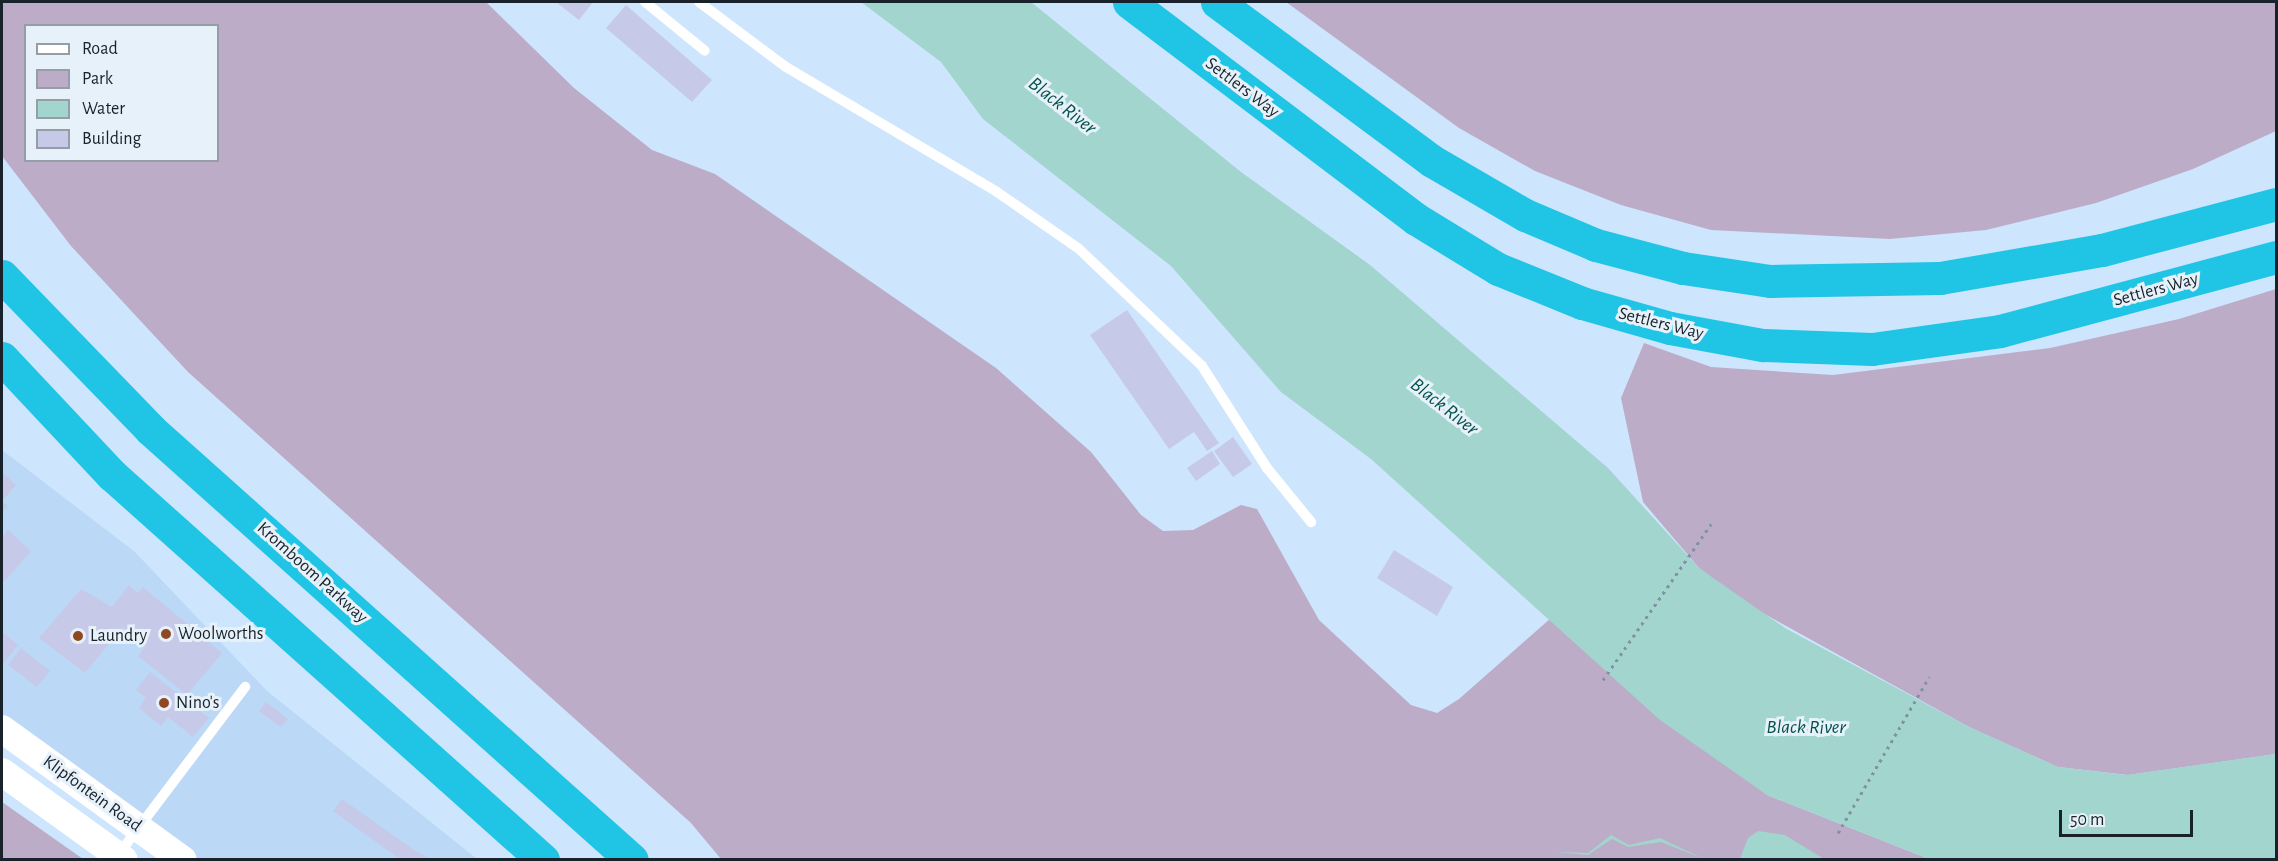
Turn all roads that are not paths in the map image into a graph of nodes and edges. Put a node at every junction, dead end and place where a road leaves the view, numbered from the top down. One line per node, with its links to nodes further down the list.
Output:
1 (645, 2): 5 (lane)
2 (699, 2): 10 (lane)
3 (1129, 2): 7 (highway, Settlers Way)
4 (1217, 2): 6 (highway)
5 (705, 51)
6 (2277, 204)
7 (2277, 258)
8 (2, 276): 18 (highway, Kromboom Parkway)
9 (2, 358): 17 (highway)
10 (1311, 522)
11 (245, 687): 14 (lane)
12 (2, 729): 14 (main road, Klipfontein Road)
13 (2, 772): 15 (main road, Klipfontein Road)
14 (139, 828): 15 (lane); 16 (main road, Klipfontein Road)
15 (121, 857)
16 (183, 860)
17 (543, 860)
18 (633, 860)

